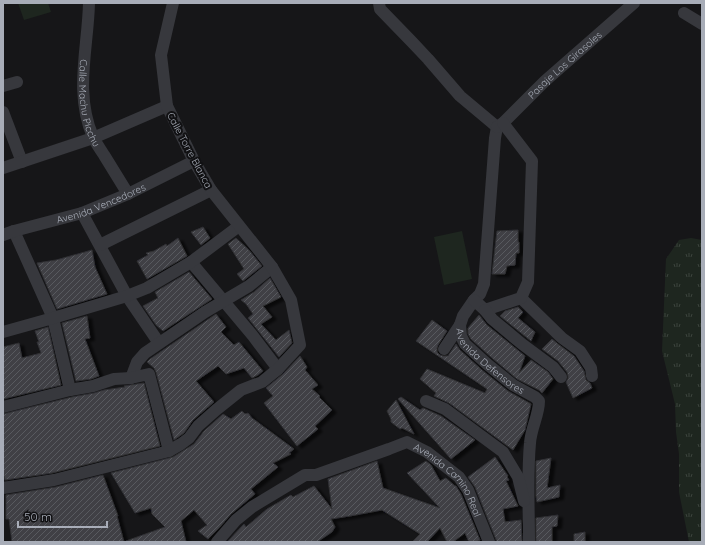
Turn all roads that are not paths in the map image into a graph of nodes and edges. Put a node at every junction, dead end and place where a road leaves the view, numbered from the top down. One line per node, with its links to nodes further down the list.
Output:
1 (88, 3): 12 (street, Calle Machu Picchu)
2 (173, 3): 9 (street, Calle Torre Blanca)
3 (379, 3): 11 (street)
4 (634, 3): 11 (street, Pasaje Los Girasoles)
5 (684, 13): 6 (street)
6 (702, 24)
7 (17, 82): 8 (street)
8 (3, 86)
9 (166, 106): 12 (street); 13 (street, Calle Torre Blanca)
10 (3, 112): 14 (street)
11 (500, 125): 25 (street); 27 (street, Avenida Defensores)
12 (93, 138): 14 (street); 17 (street, Calle Machu Picchu)
13 (194, 161): 16 (street, Calle Torre Blanca); 17 (street, Avenida Vencedores)
14 (22, 162): 15 (street)
15 (3, 168)
16 (211, 190): 19 (street, Calle Torre Blanca); 21 (street)
17 (128, 194): 18 (street, Avenida Vencedores)
18 (82, 213): 20 (street, Avenida Vencedores); 21 (street)
19 (239, 226): 22 (street); 23 (street, Calle Torre Blanca)
20 (9, 233): 29 (street)
21 (100, 245): 24 (street)
22 (191, 262): 24 (street); 26 (street)
23 (272, 267): 26 (street); 34 (street, Calle Torre Blanca)
24 (127, 296): 29 (street); 32 (street)
25 (521, 298): 28 (street); 35 (street)
26 (224, 300): 32 (street); 34 (street)
27 (474, 300): 28 (street); 30 (street, Avenida Defensores)
28 (486, 310): 36 (street)
29 (54, 318): 31 (street); 38 (street)
30 (460, 325): 33 (street); 43 (street, Avenida Defensores)
31 (3, 332)
32 (159, 343): 37 (street)
33 (444, 349)
34 (278, 370): 41 (street)
35 (592, 376)
36 (561, 377)
37 (131, 378): 38 (street); 41 (street)
38 (70, 390): 40 (street)
39 (426, 401): 43 (street)
40 (3, 407)
41 (169, 451): 42 (street)
42 (3, 488)
43 (529, 524): 46 (street, Avenida Defensores)
44 (217, 542): 45 (street, Avenida Camino Real)
45 (489, 542)
46 (529, 542)

